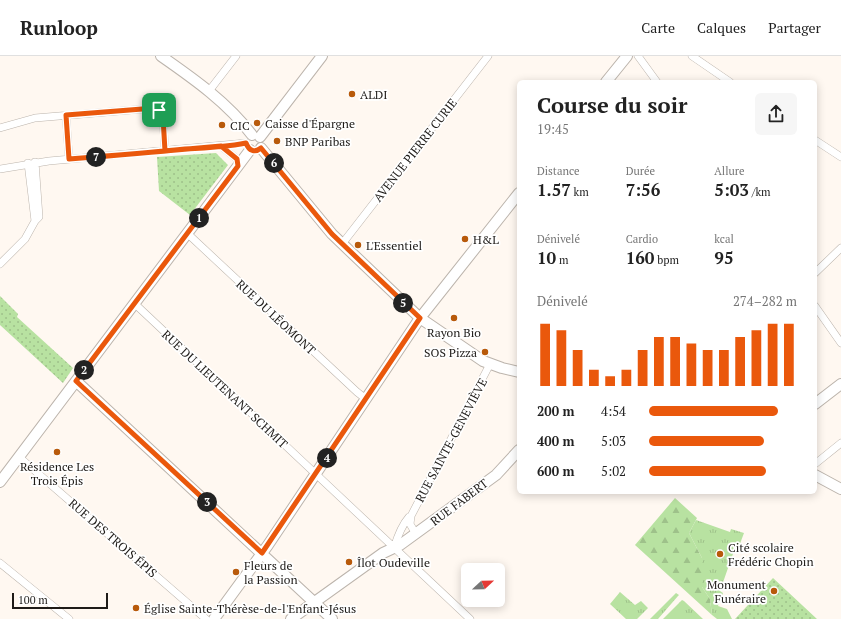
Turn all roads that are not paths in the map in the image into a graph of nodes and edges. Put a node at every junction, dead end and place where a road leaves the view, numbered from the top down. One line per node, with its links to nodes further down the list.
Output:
1 (161, 56): 11 (street)
2 (236, 56): 11 (street)
3 (322, 56): 14 (street)
4 (488, 56): 25 (street, AVENUE PIERRE CURIE)
5 (627, 56): 8 (street)
6 (638, 56): 9 (street)
7 (692, 56): 10 (street)
8 (608, 80)
9 (655, 80)
10 (727, 80)
11 (209, 91): 14 (street)
12 (66, 115): 13 (street); 17 (street); 19 (street)
13 (0, 128)
14 (252, 141): 16 (street); 21 (street); 25 (street)
15 (817, 141): 18 (street)
16 (221, 146): 17 (street); 21 (street)
17 (165, 151): 19 (street)
18 (841, 157)
19 (69, 159): 20 (street)
20 (32, 163): 22 (street); 27 (street)
21 (238, 166): 24 (street)
22 (0, 169)
23 (517, 196): 31 (street)
24 (188, 234): 29 (street); 37 (street, RUE DU LÉOMONT)
25 (342, 244): 31 (street)
26 (841, 248): 28 (street)
27 (0, 264)
28 (817, 271)
29 (135, 304): 35 (street); 43 (street, RUE DU LIEUTENANT SCHMIT)
30 (817, 309): 32 (street)
31 (420, 318): 33 (street); 37 (street)
32 (841, 343)
33 (490, 364): 34 (street); 47 (street, RUE SAINTE-GENEVIÈVE)
34 (517, 371)
35 (76, 381): 41 (street); 50 (street)
36 (841, 384): 38 (street)
37 (366, 399): 43 (street)
38 (817, 402)
39 (841, 444): 42 (street)
40 (517, 452): 48 (street, RUE FABERT)
41 (19, 457): 45 (street); 54 (street, RUE DES TROIS ÉPIS)
42 (817, 462)
43 (316, 474): 49 (street, RUE DU LIEUTENANT SCHMIT); 50 (street)
44 (817, 476): 46 (street)
45 (0, 482)
46 (841, 489)
47 (411, 516): 48 (street, RUE SAINTE-GENEVIÈVE); 49 (street, RUE SAINTE-GENEVIÈVE)
48 (416, 534): 49 (street, RUE FABERT)
49 (394, 548): 52 (street, RUE FABERT); 58 (street, RUE DU LIEUTENANT SCHMIT)
50 (262, 553): 52 (street); 55 (street)
51 (0, 563): 53 (street)
52 (314, 603): 56 (street, RUE FABERT); 57 (street)
53 (69, 619)
54 (206, 619)
55 (214, 619)
56 (291, 619)
57 (332, 619)
58 (470, 619)

